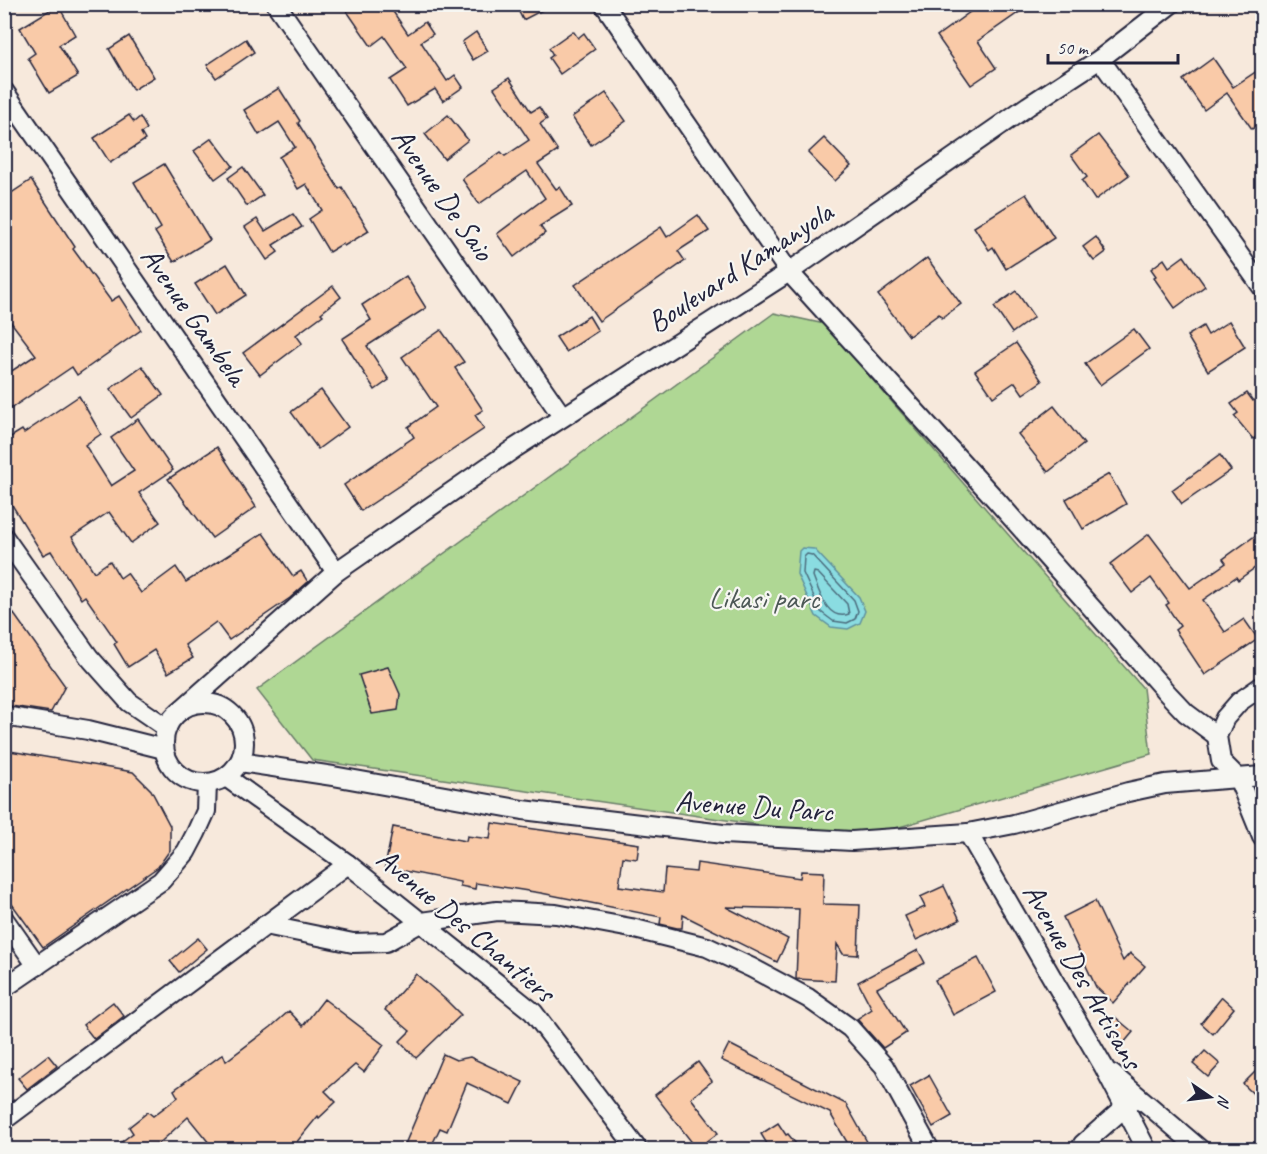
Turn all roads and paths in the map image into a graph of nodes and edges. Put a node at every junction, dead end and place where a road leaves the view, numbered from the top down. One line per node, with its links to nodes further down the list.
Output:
1 (276, 4): 8 (street, Avenue De Saio)
2 (604, 4): 6 (street)
3 (1171, 4): 4 (street, Boulevard Kamanyola)
4 (1100, 59): 6 (street, Boulevard Kamanyola); 7 (street)
5 (4, 91): 10 (street, Avenue Gambela)
6 (789, 272): 8 (street, Boulevard Kamanyola); 15 (street)
7 (1263, 287)
8 (562, 416): 10 (street, Boulevard Kamanyola)
9 (4, 537): 14 (street)
10 (336, 573): 12 (street, Boulevard Kamanyola)
11 (1263, 686): 15 (street)
12 (180, 711): 14 (street); 17 (street)
13 (4, 716): 16 (street)
14 (167, 728): 16 (street)
15 (1217, 736): 20 (street)
16 (164, 749): 21 (street)
17 (240, 762): 19 (street); 22 (street, Avenue Du Parc)
18 (1263, 776): 20 (street, Avenue Du Parc)
19 (226, 777): 21 (street); 24 (street, Avenue Des Chantiers)
20 (1238, 777): 22 (street, Avenue Du Parc); 23 (street)
21 (207, 783): 28 (street)
22 (968, 833): 30 (street, Avenue Des Artisans)
23 (1263, 837)
24 (348, 864): 26 (street, Avenue Des Chantiers); 27 (street)
25 (4, 919): 28 (street)
26 (422, 922): 27 (street); 32 (street, Avenue Des Chantiers); 33 (street)
27 (265, 925): 31 (street)
28 (37, 966): 29 (street)
29 (4, 988)
30 (1131, 1101): 34 (street); 35 (street, Avenue Des Artisans); 36 (street)
31 (4, 1120)
32 (638, 1149)
33 (930, 1149)
34 (1080, 1149)
35 (1147, 1149)
36 (1201, 1149)

